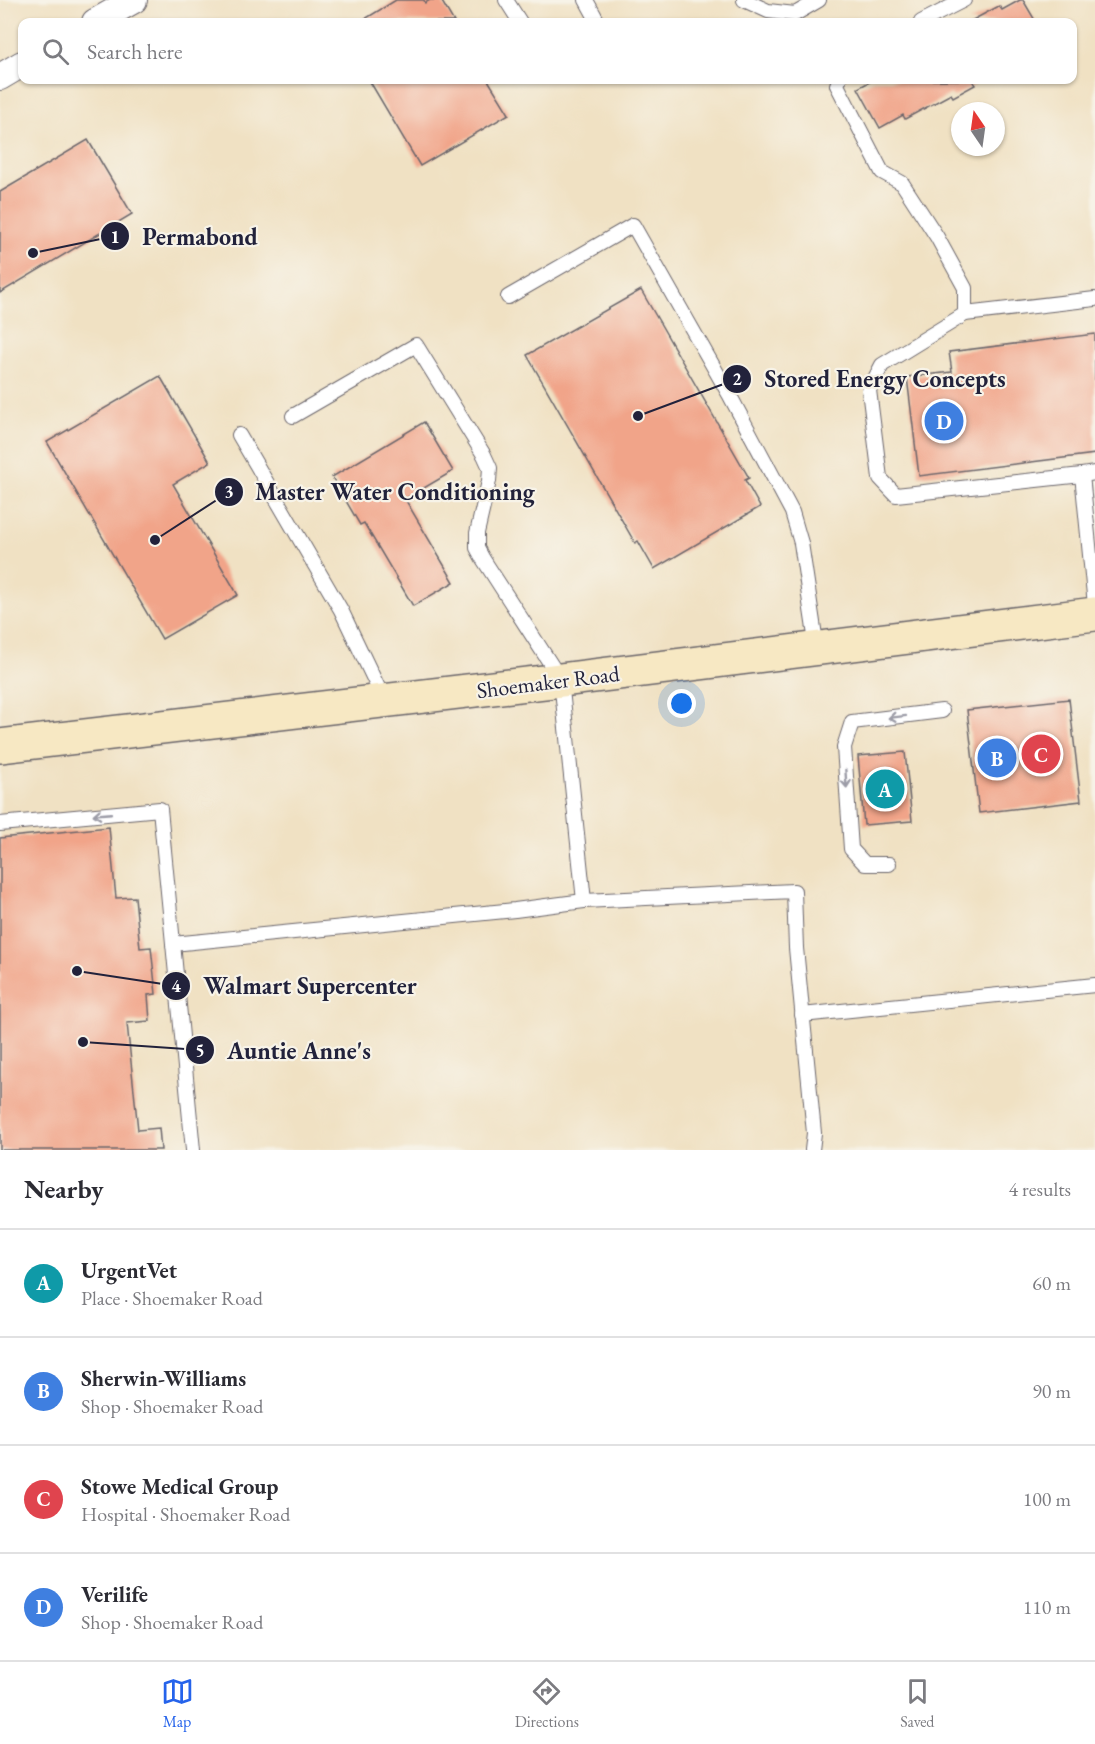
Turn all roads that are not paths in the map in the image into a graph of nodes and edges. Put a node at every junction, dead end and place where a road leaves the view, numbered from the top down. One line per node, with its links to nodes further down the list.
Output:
1 (134, 0): 7 (street)
2 (506, 0): 8 (lane)
3 (586, 0): 9 (lane)
4 (744, 0): 5 (lane)
5 (819, 0)
6 (964, 0): 10 (lane)
7 (102, 18)
8 (517, 18)
9 (596, 18)
10 (929, 18)
11 (18, 66): 12 (street)
12 (0, 77)
13 (837, 84): 16 (lane)
14 (508, 297): 22 (lane)
15 (1095, 299): 16 (lane)
16 (964, 314): 19 (lane)
17 (293, 416): 23 (lane)
18 (239, 435): 24 (lane)
19 (1088, 474): 20 (lane)
20 (1095, 605)
21 (1095, 614): 22 (street, Shoemaker Road)
22 (817, 649): 23 (street, Shoemaker Road)
23 (561, 680): 24 (street, Shoemaker Road); 29 (lane)
24 (385, 702): 26 (street, Shoemaker Road)
25 (942, 711): 28 (lane, one-way to 28)
26 (0, 746)
27 (0, 824): 30 (lane, one-way to 27)
28 (889, 864)
29 (584, 901): 30 (lane); 32 (lane)
30 (173, 944): 33 (lane)
31 (1095, 985): 32 (lane)
32 (802, 1015): 34 (lane)
33 (193, 1150)
34 (812, 1150)

